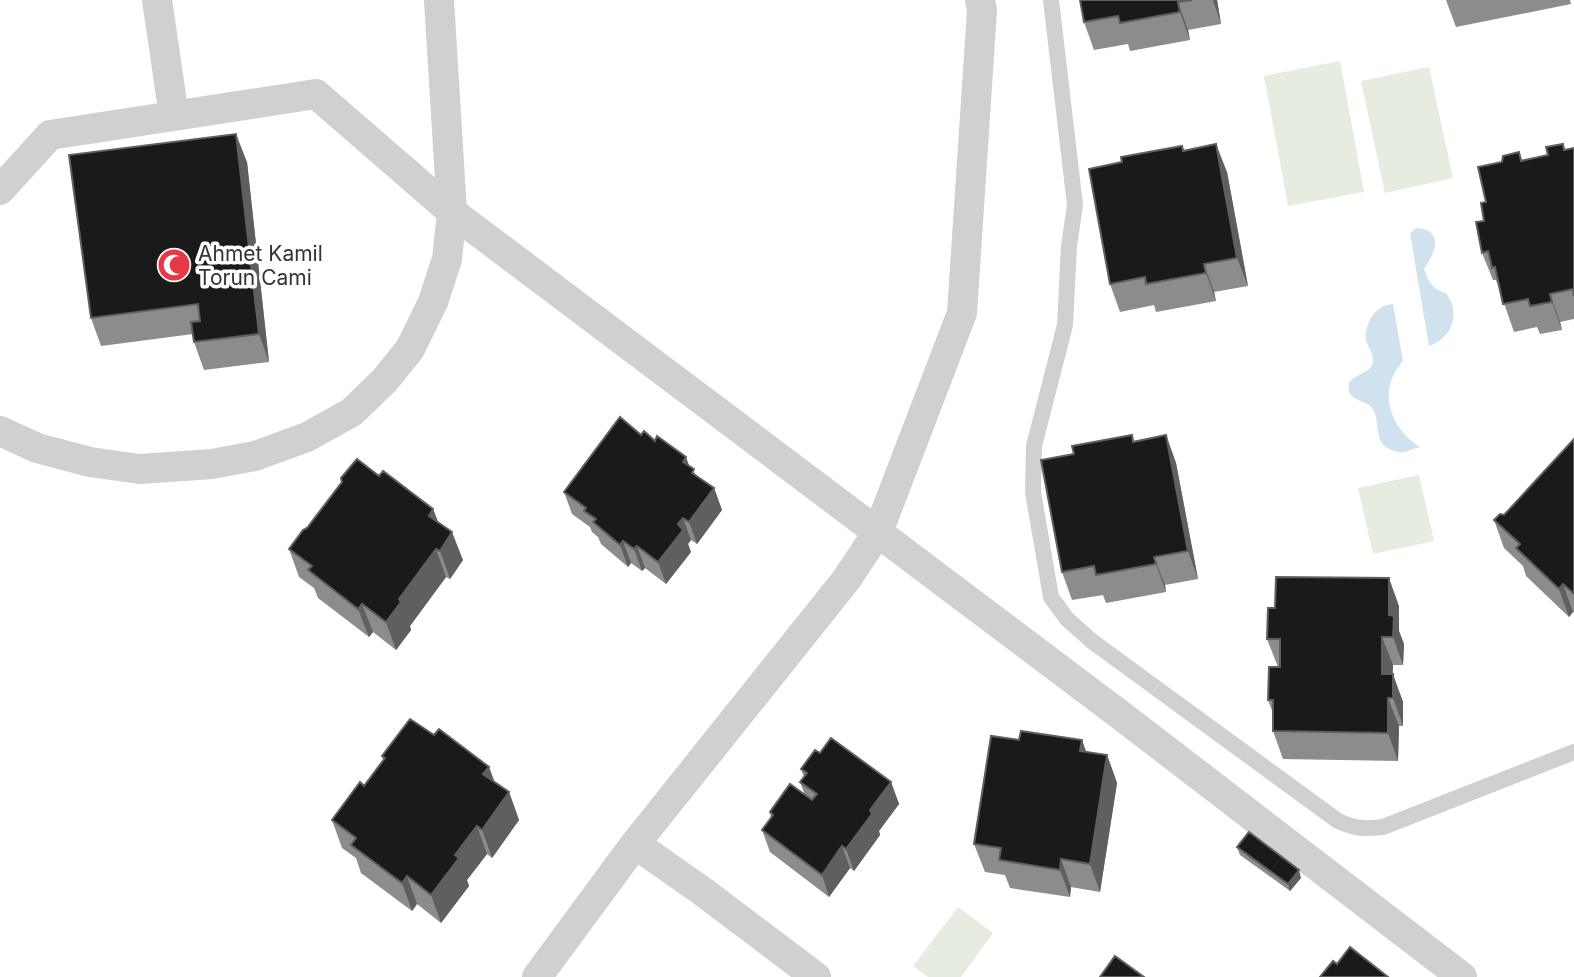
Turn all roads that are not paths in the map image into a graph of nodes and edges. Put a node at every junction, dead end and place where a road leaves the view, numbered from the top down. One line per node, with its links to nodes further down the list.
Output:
1 (158, 0): 5 (street)
2 (439, 0): 7 (street)
3 (980, 0): 9 (street)
4 (1051, 0): 10 (lane)
5 (174, 116): 6 (street); 7 (street)
6 (0, 190)
7 (452, 212): 8 (street); 9 (street)
8 (0, 431)
9 (878, 532): 11 (street); 14 (street)
10 (1574, 752)
11 (635, 844): 12 (street); 13 (street)
12 (537, 977)
13 (816, 977)
14 (1462, 977)

